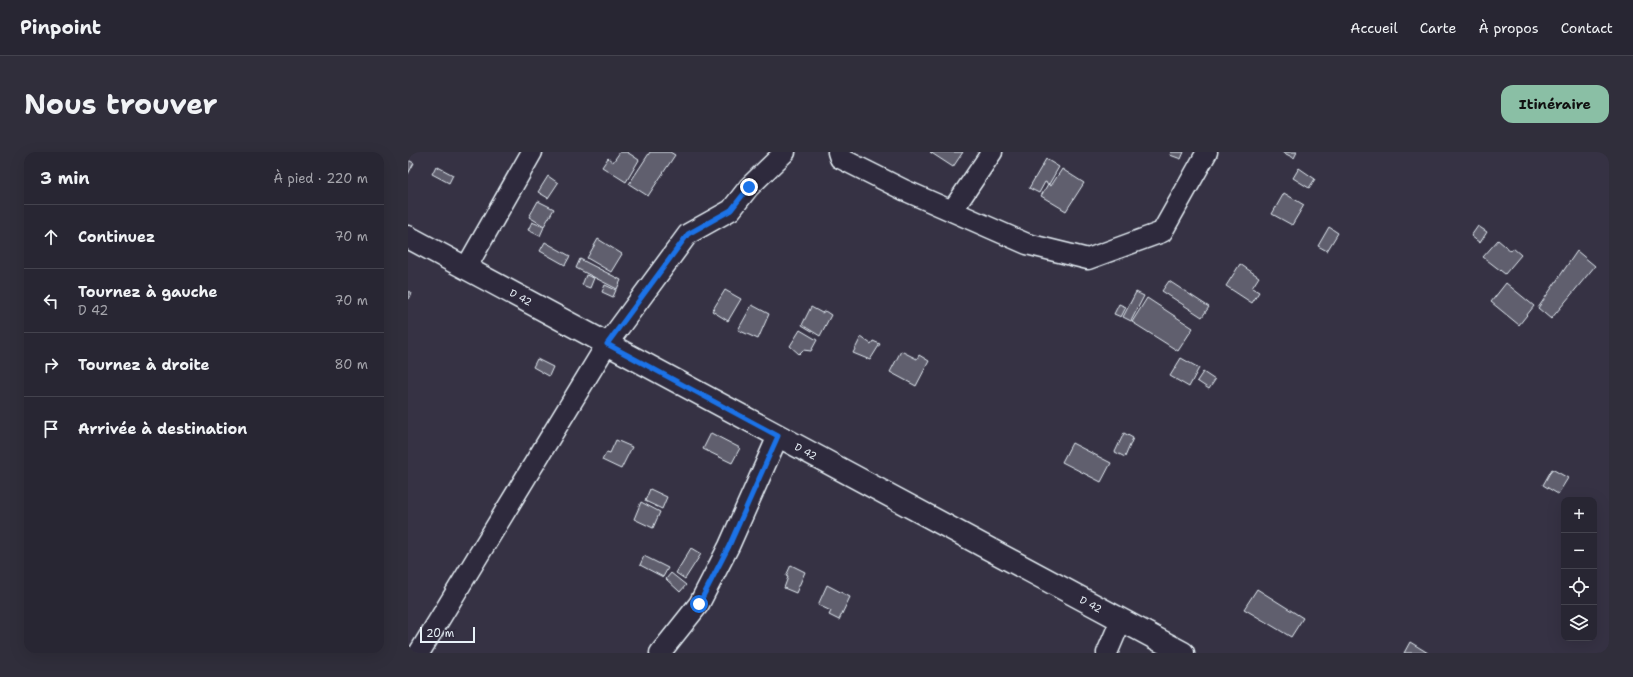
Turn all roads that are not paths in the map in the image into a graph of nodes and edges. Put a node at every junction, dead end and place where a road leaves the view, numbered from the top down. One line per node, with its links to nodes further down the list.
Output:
1 (532, 152): 8 (street)
2 (785, 152): 9 (street)
3 (838, 152): 6 (street)
4 (992, 152): 6 (street)
5 (1207, 152): 6 (street)
6 (952, 211)
7 (408, 237): 8 (street, D 42 / D 42)
8 (466, 268): 9 (street, D 42 / D 42)
9 (607, 344): 10 (street, D 42 / D 42); 14 (street)
10 (778, 436): 11 (street, D 42 / D 42); 15 (street)
11 (1121, 620): 16 (street); 17 (street, D 42 / D 42)
12 (408, 651): 13 (street)
13 (412, 653)
14 (419, 653)
15 (660, 653)
16 (1107, 653)
17 (1183, 653)

